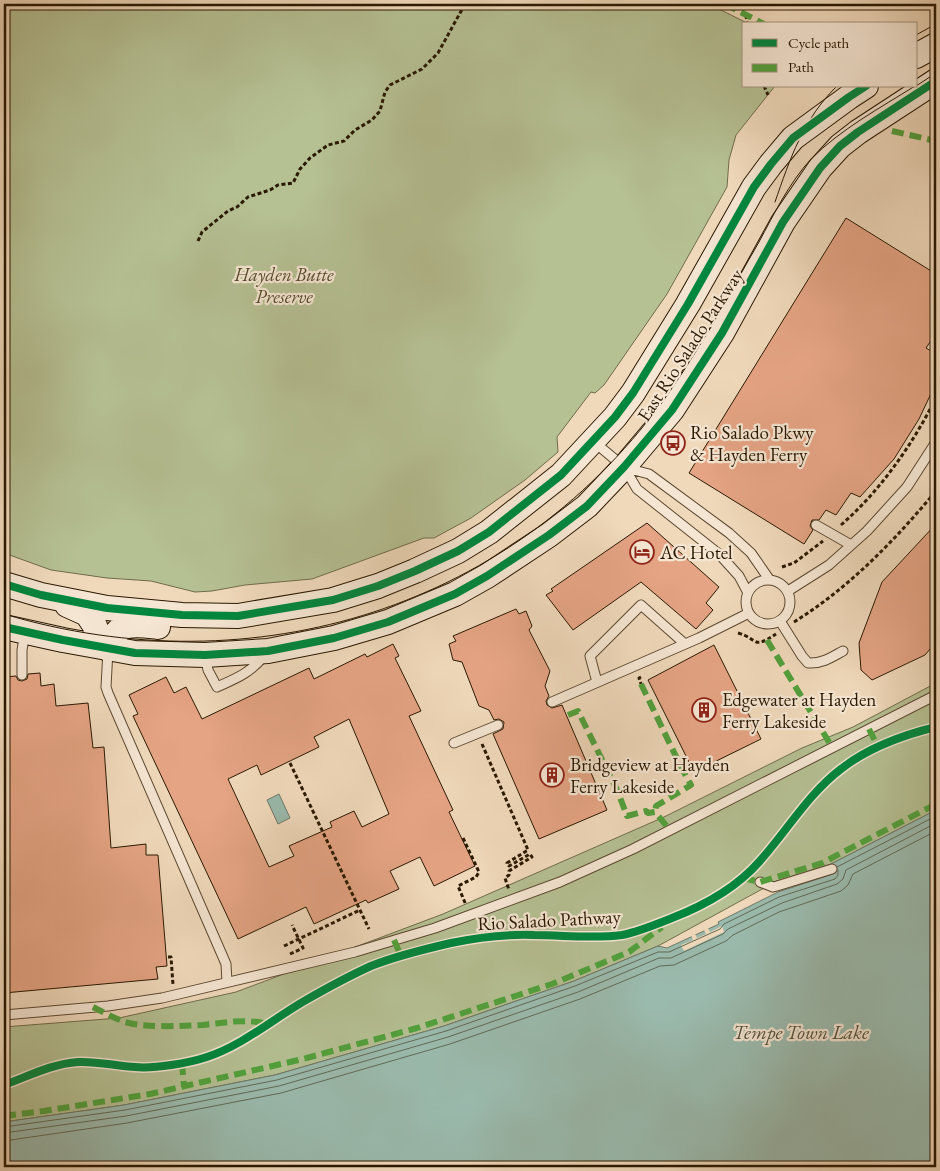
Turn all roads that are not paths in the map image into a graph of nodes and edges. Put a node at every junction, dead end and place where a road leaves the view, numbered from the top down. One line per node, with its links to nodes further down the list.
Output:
1 (936, 44): 2 (main road)
2 (918, 55)
3 (936, 81): 7 (main road, East Rio Salado Parkway)
4 (863, 88): 5 (main road, East Rio Salado Parkway)
5 (593, 441): 7 (lane); 16 (main road, East Rio Salado Parkway)
6 (936, 442): 9 (lane)
7 (624, 467): 10 (lane); 13 (lane); 21 (main road, East Rio Salado Parkway)
8 (816, 525): 9 (lane)
9 (851, 545): 12 (lane)
10 (769, 579): 12 (lane); 13 (lane)
11 (4, 584): 14 (main road, East Rio Salado Parkway)
12 (788, 591): 17 (lane)
13 (748, 593): 15 (lane)
14 (41, 594): 16 (main road, East Rio Salado Parkway); 20 (main road)
15 (749, 613): 17 (lane); 19 (lane)
16 (238, 616): 20 (main road)
17 (782, 625): 22 (lane)
18 (14, 629): 20 (main road, East Rio Salado Parkway); 24 (lane)
19 (685, 644): 25 (lane); 25 (lane)
20 (108, 649): 23 (main road, East Rio Salado Parkway); 32 (lane)
21 (268, 651): 23 (main road, East Rio Salado Parkway); 23 (lane)
22 (843, 651)
23 (206, 655)
24 (22, 675)
25 (597, 682): 27 (lane)
26 (936, 695): 32 (lane)
27 (552, 702)
28 (498, 725): 29 (lane)
29 (454, 743)
30 (832, 869): 31 (lane)
31 (760, 882)
32 (227, 982): 33 (lane)
33 (4, 1016)

